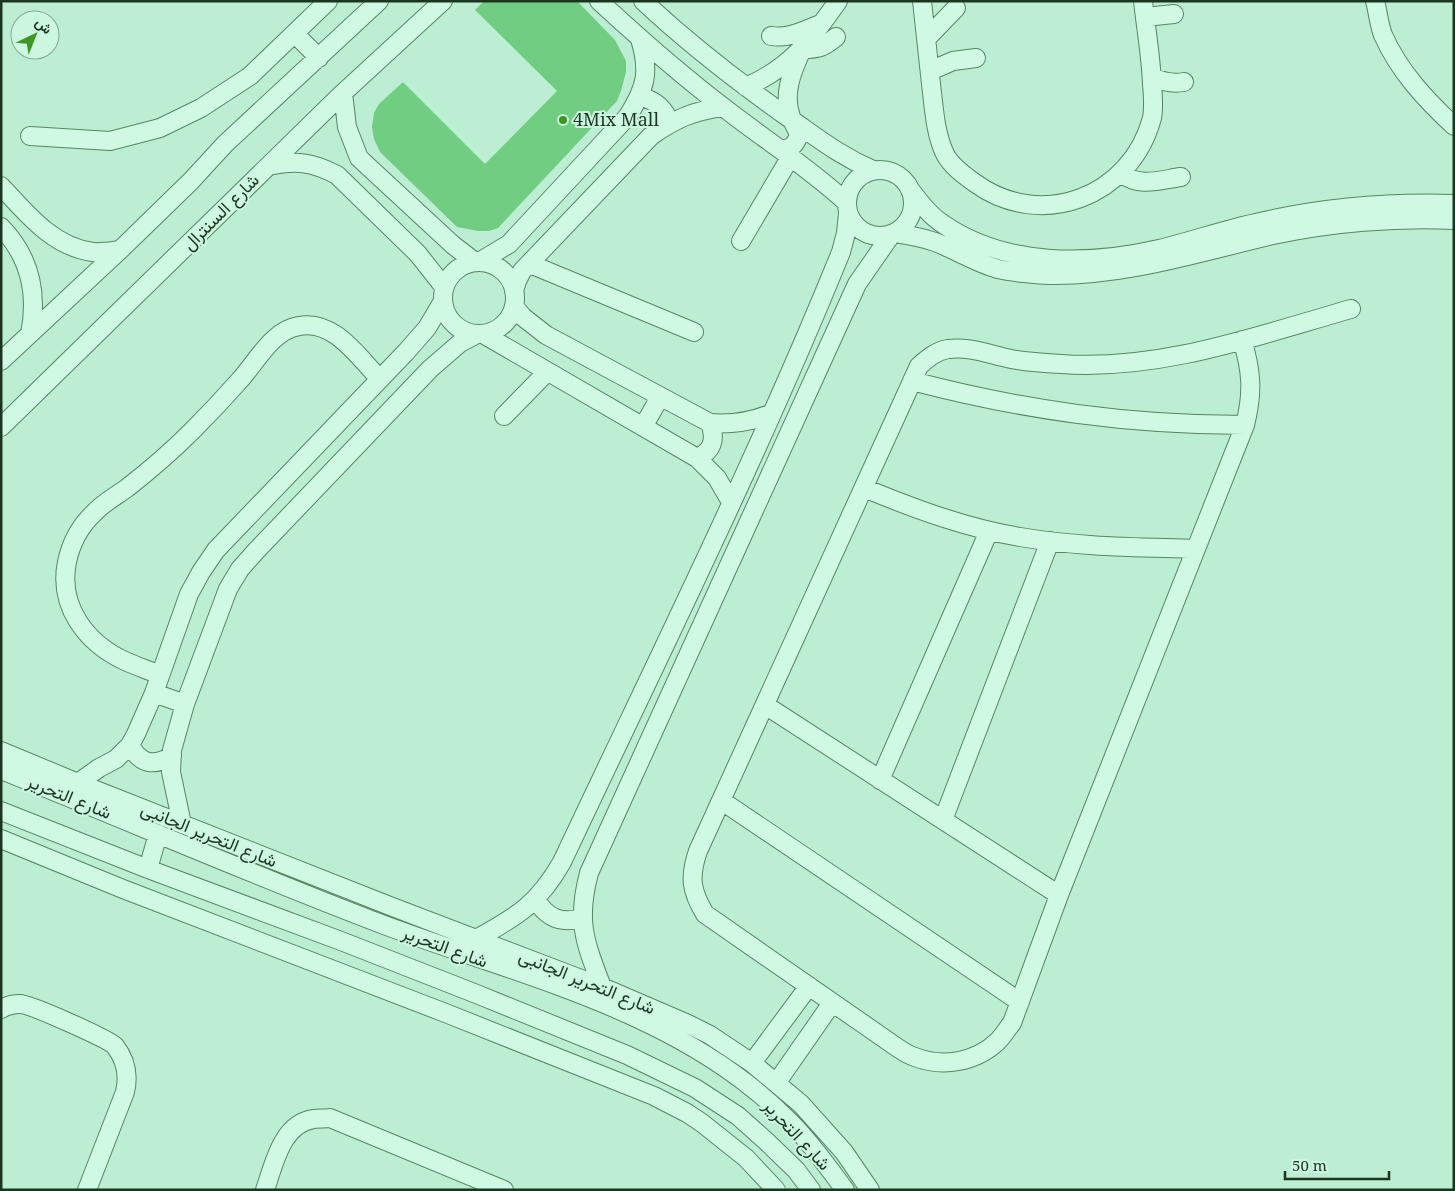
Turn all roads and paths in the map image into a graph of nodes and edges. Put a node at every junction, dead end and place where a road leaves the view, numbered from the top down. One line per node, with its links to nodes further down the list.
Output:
1 (328, 1): 13 (street)
2 (379, 1): 19 (street)
3 (443, 1): 25 (street, شارع السنترال)
4 (599, 1): 16 (street)
5 (643, 1): 24 (street)
6 (838, 1): 12 (street)
7 (922, 1): 17 (street)
8 (1375, 1): 30 (street)
9 (956, 8): 17 (street)
10 (1144, 9): 11 (street); 22 (street)
11 (1174, 14)
12 (822, 24): 14 (street); 18 (street)
13 (295, 34): 19 (street); 31 (street)
14 (771, 36)
15 (836, 37): 18 (street)
16 (640, 39): 26 (street); 27 (street)
17 (926, 39): 21 (street)
18 (803, 48): 24 (street); 28 (street)
19 (319, 58): 45 (street)
20 (976, 58): 21 (street)
21 (930, 71): 35 (street)
22 (1152, 77): 23 (street); 35 (street)
23 (1184, 82)
24 (746, 88): 28 (street)
25 (343, 93): 33 (street, شارع السنترال); 46 (street)
26 (640, 96): 29 (street); 46 (street)
27 (723, 107): 29 (street); 32 (street)
28 (792, 119): 32 (street); 34 (street)
29 (670, 123): 47 (street)
30 (1454, 126)
31 (30, 136)
32 (786, 153): 40 (street); 44 (street)
33 (268, 166): 48 (street); 66 (street, شارع السنترال)
34 (873, 170): 38 (street); 40 (street)
35 (1121, 173): 36 (street)
36 (1181, 177)
37 (1, 186): 45 (street)
38 (909, 188): 39 (street); 43 (street)
39 (1454, 204)
40 (847, 208): 43 (street); 59 (street)
41 (1454, 220): 43 (street)
42 (1, 227): 52 (street)
43 (893, 234): 60 (street)
44 (741, 241)
45 (120, 250): 52 (street)
46 (477, 262): 48 (street); 49 (street)
47 (530, 264): 49 (street); 51 (street)
48 (444, 294): 53 (street); 57 (street)
49 (514, 298): 53 (street); 61 (street)
50 (1351, 309): 54 (street)
51 (694, 332)
52 (30, 334): 55 (street)
53 (480, 334): 56 (street); 76 (street)
54 (1242, 340): 58 (street); 65 (street)
55 (1, 361)
56 (547, 372): 63 (street); 67 (street)
57 (380, 379): 74 (street); 74 (street)
58 (912, 381): 65 (street); 69 (street)
59 (783, 386): 60 (street); 62 (street)
60 (806, 396): 80 (street)
61 (660, 397): 64 (street); 67 (street)
62 (770, 414): 64 (street); 70 (street)
63 (504, 416)
64 (710, 423): 68 (street)
65 (1244, 425): 73 (street)
66 (1, 427)
67 (643, 427): 68 (street)
68 (697, 458): 70 (street)
69 (864, 488): 71 (street); 77 (street)
70 (731, 502): 78 (street)
71 (989, 531): 72 (street); 85 (street)
72 (1050, 541): 73 (street); 89 (street)
73 (1195, 549): 94 (street)
74 (160, 675): 75 (street)
75 (154, 693): 76 (street); 79 (street)
76 (185, 704): 82 (street)
77 (765, 705): 85 (street); 87 (street)
78 (620, 738): 80 (street); 95 (street)
79 (130, 745): 82 (street); 86 (street)
80 (645, 750): 97 (street)
81 (1, 751): 84 (street, شارع التحرير الجانبى)
82 (172, 756): 90 (street)
83 (1, 770): 84 (street, شارع التحرير)
84 (37, 775): 86 (street, شارع التحرير الجانبى); 91 (street, شارع التحرير)
85 (880, 780): 89 (street)
86 (78, 783): 90 (street, شارع التحرير الجانبى)
87 (722, 801): 102 (street); 104 (street)
88 (1, 811): 93 (street, شارع التحرير)
89 (943, 820): 94 (street)
90 (182, 824): 96 (street, شارع التحرير الجانبى)
91 (158, 834): 93 (street); 98 (street, شارع التحرير)
92 (1, 839): 101 (street)
93 (148, 870): 100 (street, شارع التحرير)
94 (1059, 895): 104 (street)
95 (536, 900): 97 (street); 99 (street)
96 (390, 906): 98 (street); 99 (street, شارع التحرير الجانبى)
97 (582, 918): 103 (street)
98 (385, 925): 107 (street, شارع التحرير)
99 (476, 938): 103 (street, شارع التحرير الجانبى)
100 (341, 941): 101 (street); 108 (street, شارع التحرير)
101 (331, 969): 110 (street)
102 (809, 986): 105 (street); 109 (street)
103 (602, 987): 107 (street, شارع التحرير الجانبى)
104 (1020, 1002): 105 (street)
105 (832, 1003): 111 (street)
106 (1, 1009): 113 (street)
107 (662, 1021): 109 (street, شارع التحرير الجانبى); 112 (street, شارع التحرير)
108 (627, 1055): 110 (street); 117 (street, شارع التحرير)
109 (752, 1063): 111 (street, شارع التحرير الجانبى)
110 (617, 1080): 116 (street)
111 (777, 1082): 118 (street, شارع التحرير الجانبى)
112 (839, 1188)
113 (87, 1190)
114 (265, 1190): 115 (street)
115 (504, 1190)
116 (776, 1190)
117 (811, 1190)
118 (870, 1190)

